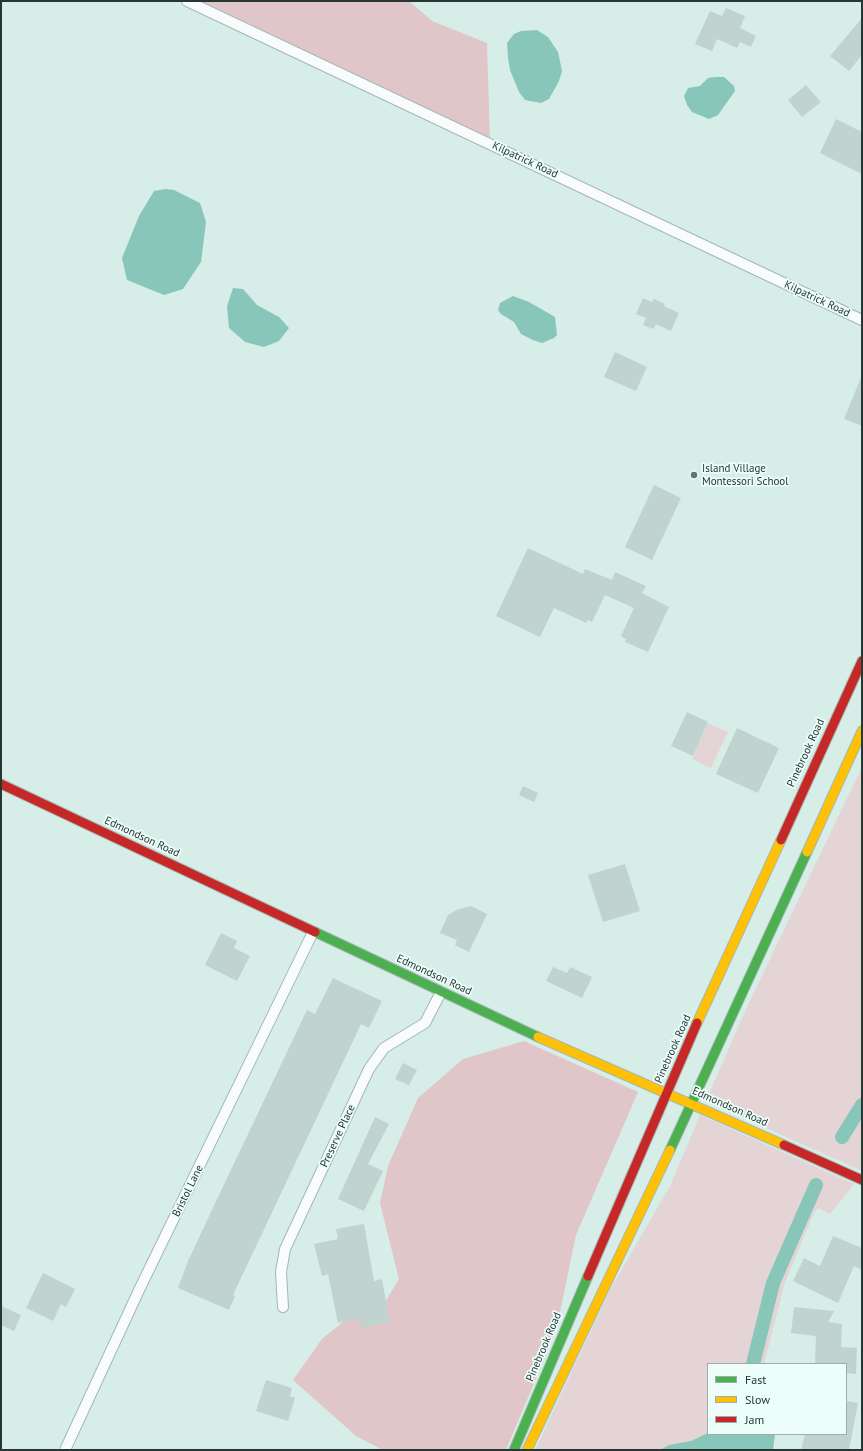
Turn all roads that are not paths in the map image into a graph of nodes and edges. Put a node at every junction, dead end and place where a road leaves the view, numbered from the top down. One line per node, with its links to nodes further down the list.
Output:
1 (187, 1): 2 (street, Kilpatrick Road)
2 (862, 320)
3 (862, 661): 8 (street, Pinebrook Road)
4 (862, 731): 9 (street)
5 (1, 784): 6 (street, Edmondson Road)
6 (313, 932): 7 (street, Edmondson Road); 12 (street, Bristol Lane)
7 (441, 992): 8 (street, Edmondson Road); 11 (street, Preserve Place)
8 (666, 1092): 9 (street, Edmondson Road); 13 (street, Pinebrook Road)
9 (692, 1102): 10 (street, Edmondson Road); 14 (street)
10 (862, 1180)
11 (283, 1307)
12 (64, 1450)
13 (514, 1450)
14 (527, 1450)

